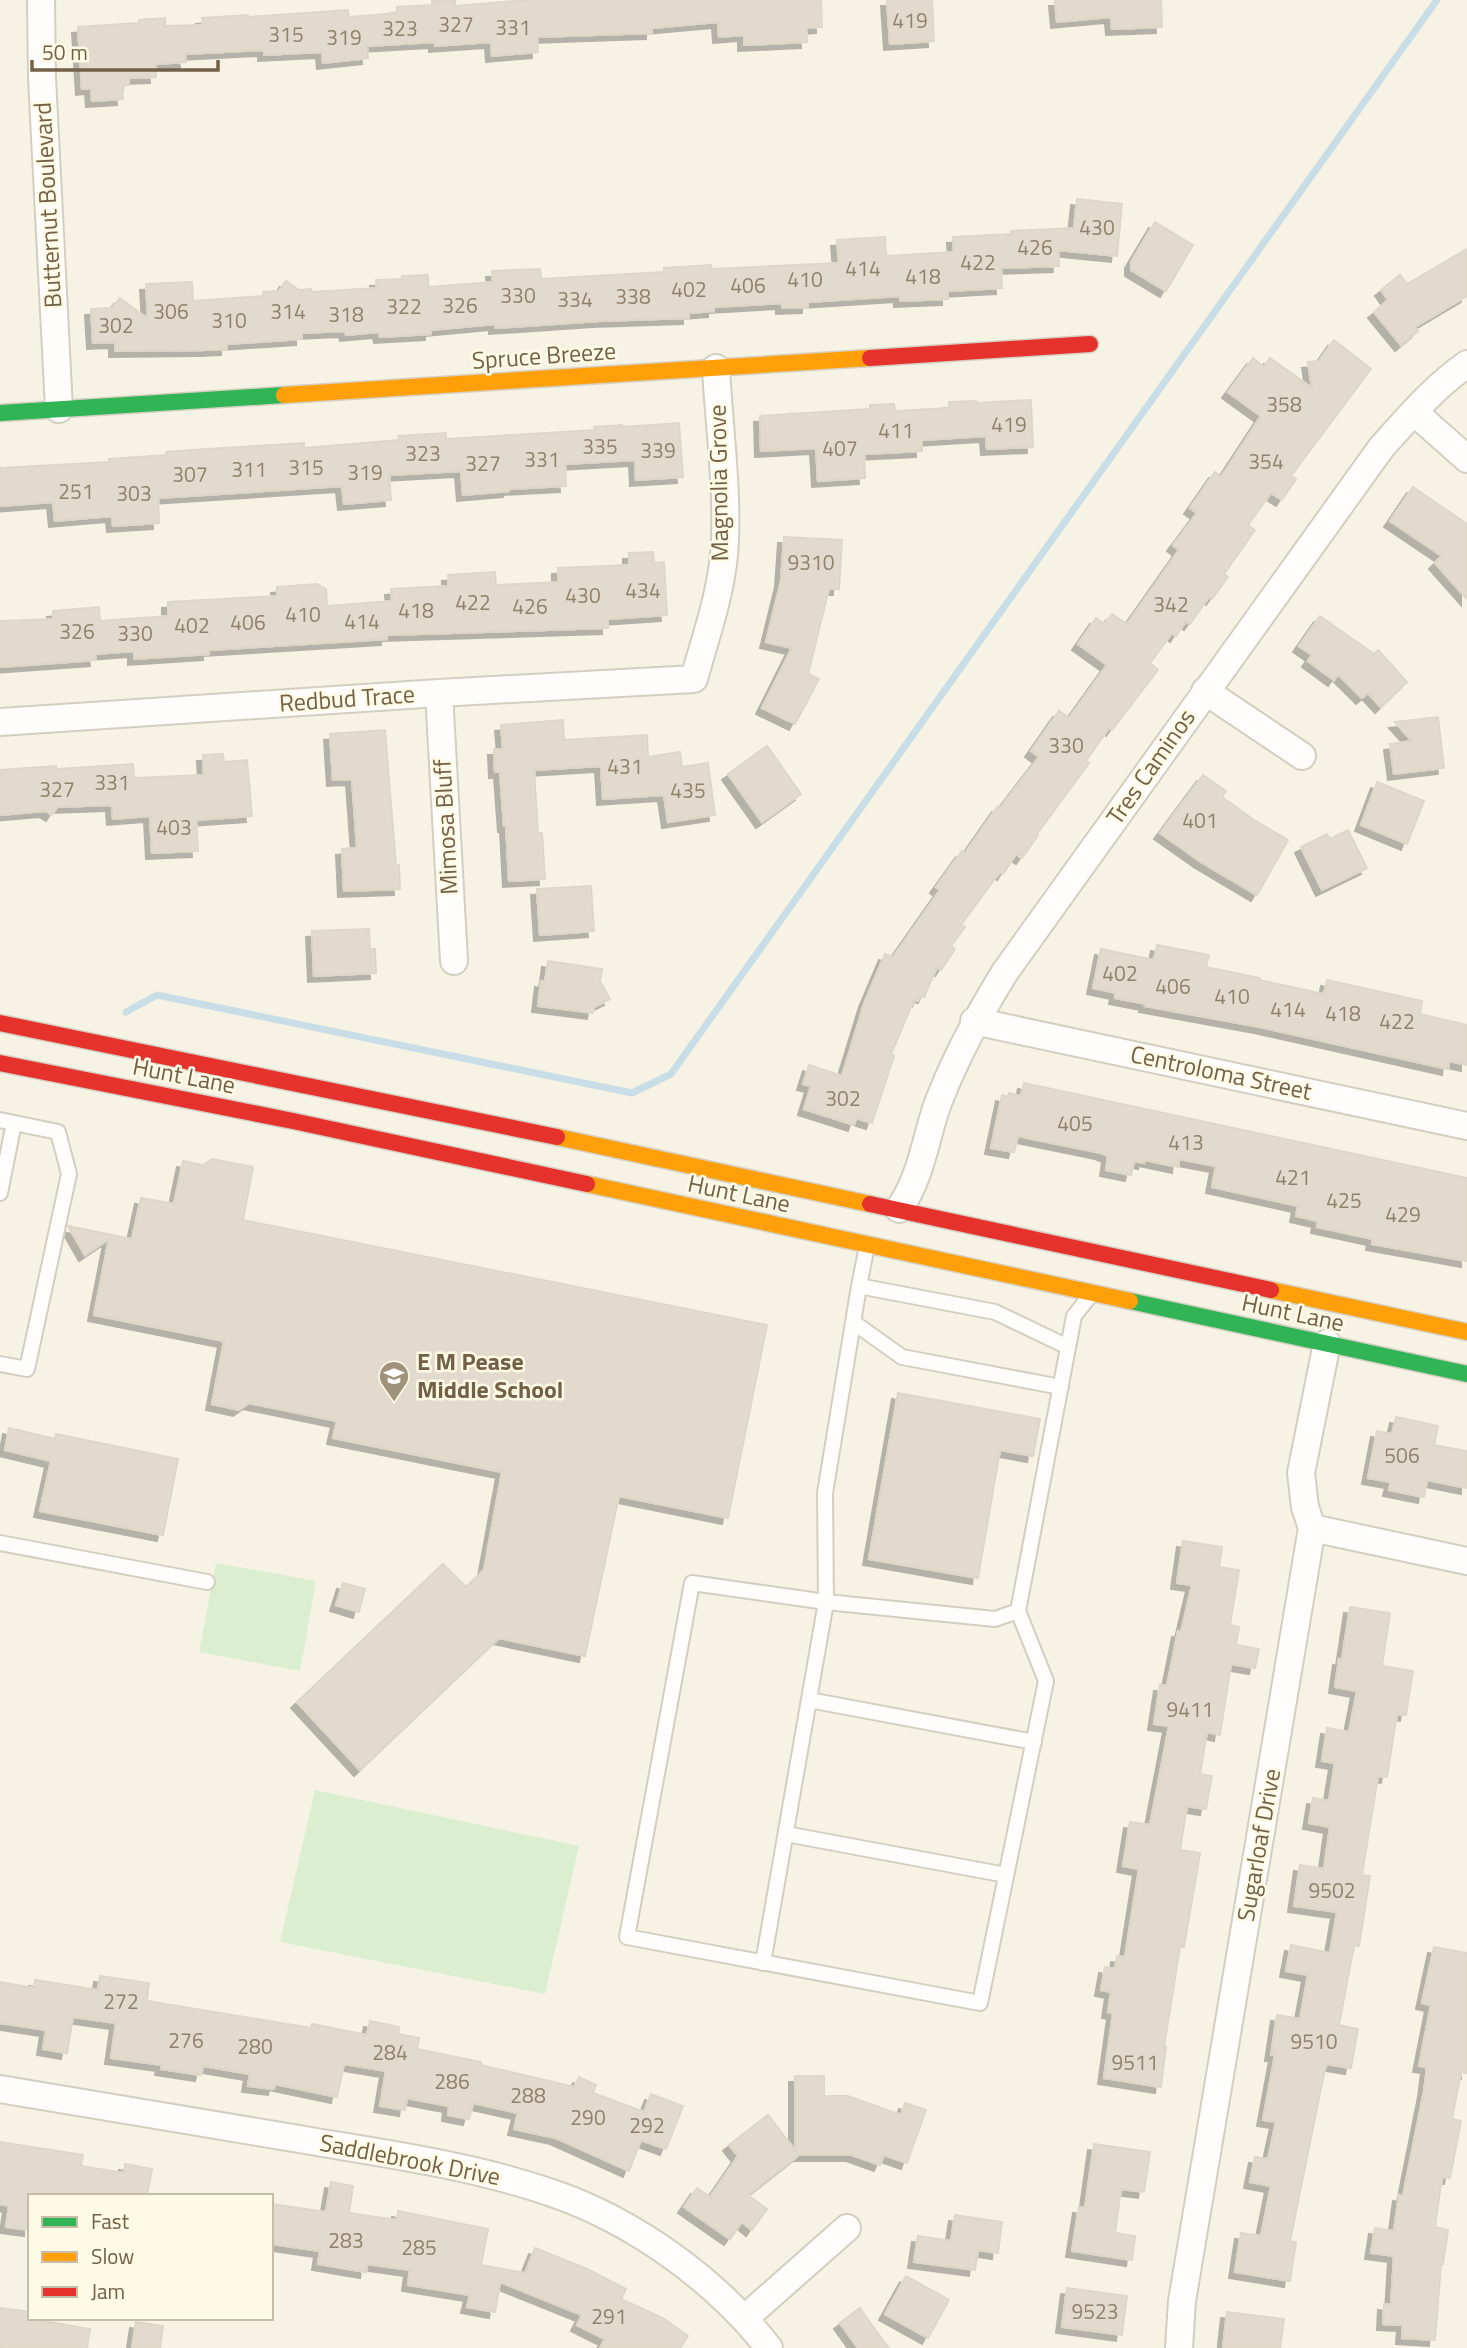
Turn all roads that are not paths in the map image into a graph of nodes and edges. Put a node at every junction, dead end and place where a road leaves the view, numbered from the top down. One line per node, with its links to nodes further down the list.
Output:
1 (41, 0): 5 (street, Butternut Boulevard)
2 (1090, 344): 4 (main road, Spruce Breeze)
3 (1467, 364): 6 (street, Tres Caminos)
4 (716, 368): 5 (main road, Spruce Breeze); 9 (street, Magnolia Grove)
5 (59, 409): 7 (main road, Spruce Breeze)
6 (1414, 412): 8 (street); 10 (street, Tres Caminos)
7 (0, 413)
8 (1467, 459)
9 (694, 679): 11 (street, Redbud Trace)
10 (1205, 691): 13 (street); 15 (street, Tres Caminos)
11 (439, 693): 12 (street, Redbud Trace); 14 (street, Mimosa Bluff)
12 (0, 722)
13 (1302, 756)
14 (454, 961)
15 (974, 1021): 20 (street, Centroloma Street); 23 (street, Tres Caminos)
16 (0, 1023): 18 (main road, Hunt Lane)
17 (0, 1063): 18 (main road, Hunt Lane)
18 (298, 1102): 23 (main road, Hunt Lane); 24 (main road, Hunt Lane)
19 (7, 1122): 21 (lane); 32 (lane)
20 (1467, 1126)
21 (3, 1163): 22 (lane)
22 (0, 1193)
23 (899, 1209): 24 (main road); 25 (main road, Hunt Lane)
24 (868, 1244): 26 (lane); 27 (main road, Hunt Lane)
25 (1167, 1267): 27 (main road); 29 (main road, Hunt Lane)
26 (859, 1286): 28 (lane); 31 (lane)
27 (1094, 1293): 30 (main road, Hunt Lane); 31 (lane)
28 (853, 1322): 34 (lane); 39 (lane)
29 (1467, 1332)
30 (1327, 1343): 33 (main road, Hunt Lane); 35 (street, Sugarloaf Drive)
31 (1068, 1347): 34 (lane)
32 (0, 1364)
33 (1467, 1374)
34 (1061, 1387): 40 (lane)
35 (1312, 1528): 37 (street); 50 (street, Sugarloaf Drive)
36 (0, 1542): 38 (lane)
37 (1467, 1561)
38 (208, 1582)
39 (826, 1602): 40 (lane); 41 (lane); 45 (lane)
40 (1018, 1611): 42 (lane)
41 (809, 1700): 42 (lane); 43 (lane)
42 (1034, 1742): 44 (lane)
43 (786, 1834): 44 (lane); 45 (lane)
44 (1006, 1875): 45 (lane)
45 (763, 1963)
46 (0, 2089): 48 (street, Saddlebrook Drive)
47 (847, 2228): 48 (street)
48 (746, 2318): 49 (street, Saddlebrook Drive)
49 (769, 2348)
50 (1179, 2348)

